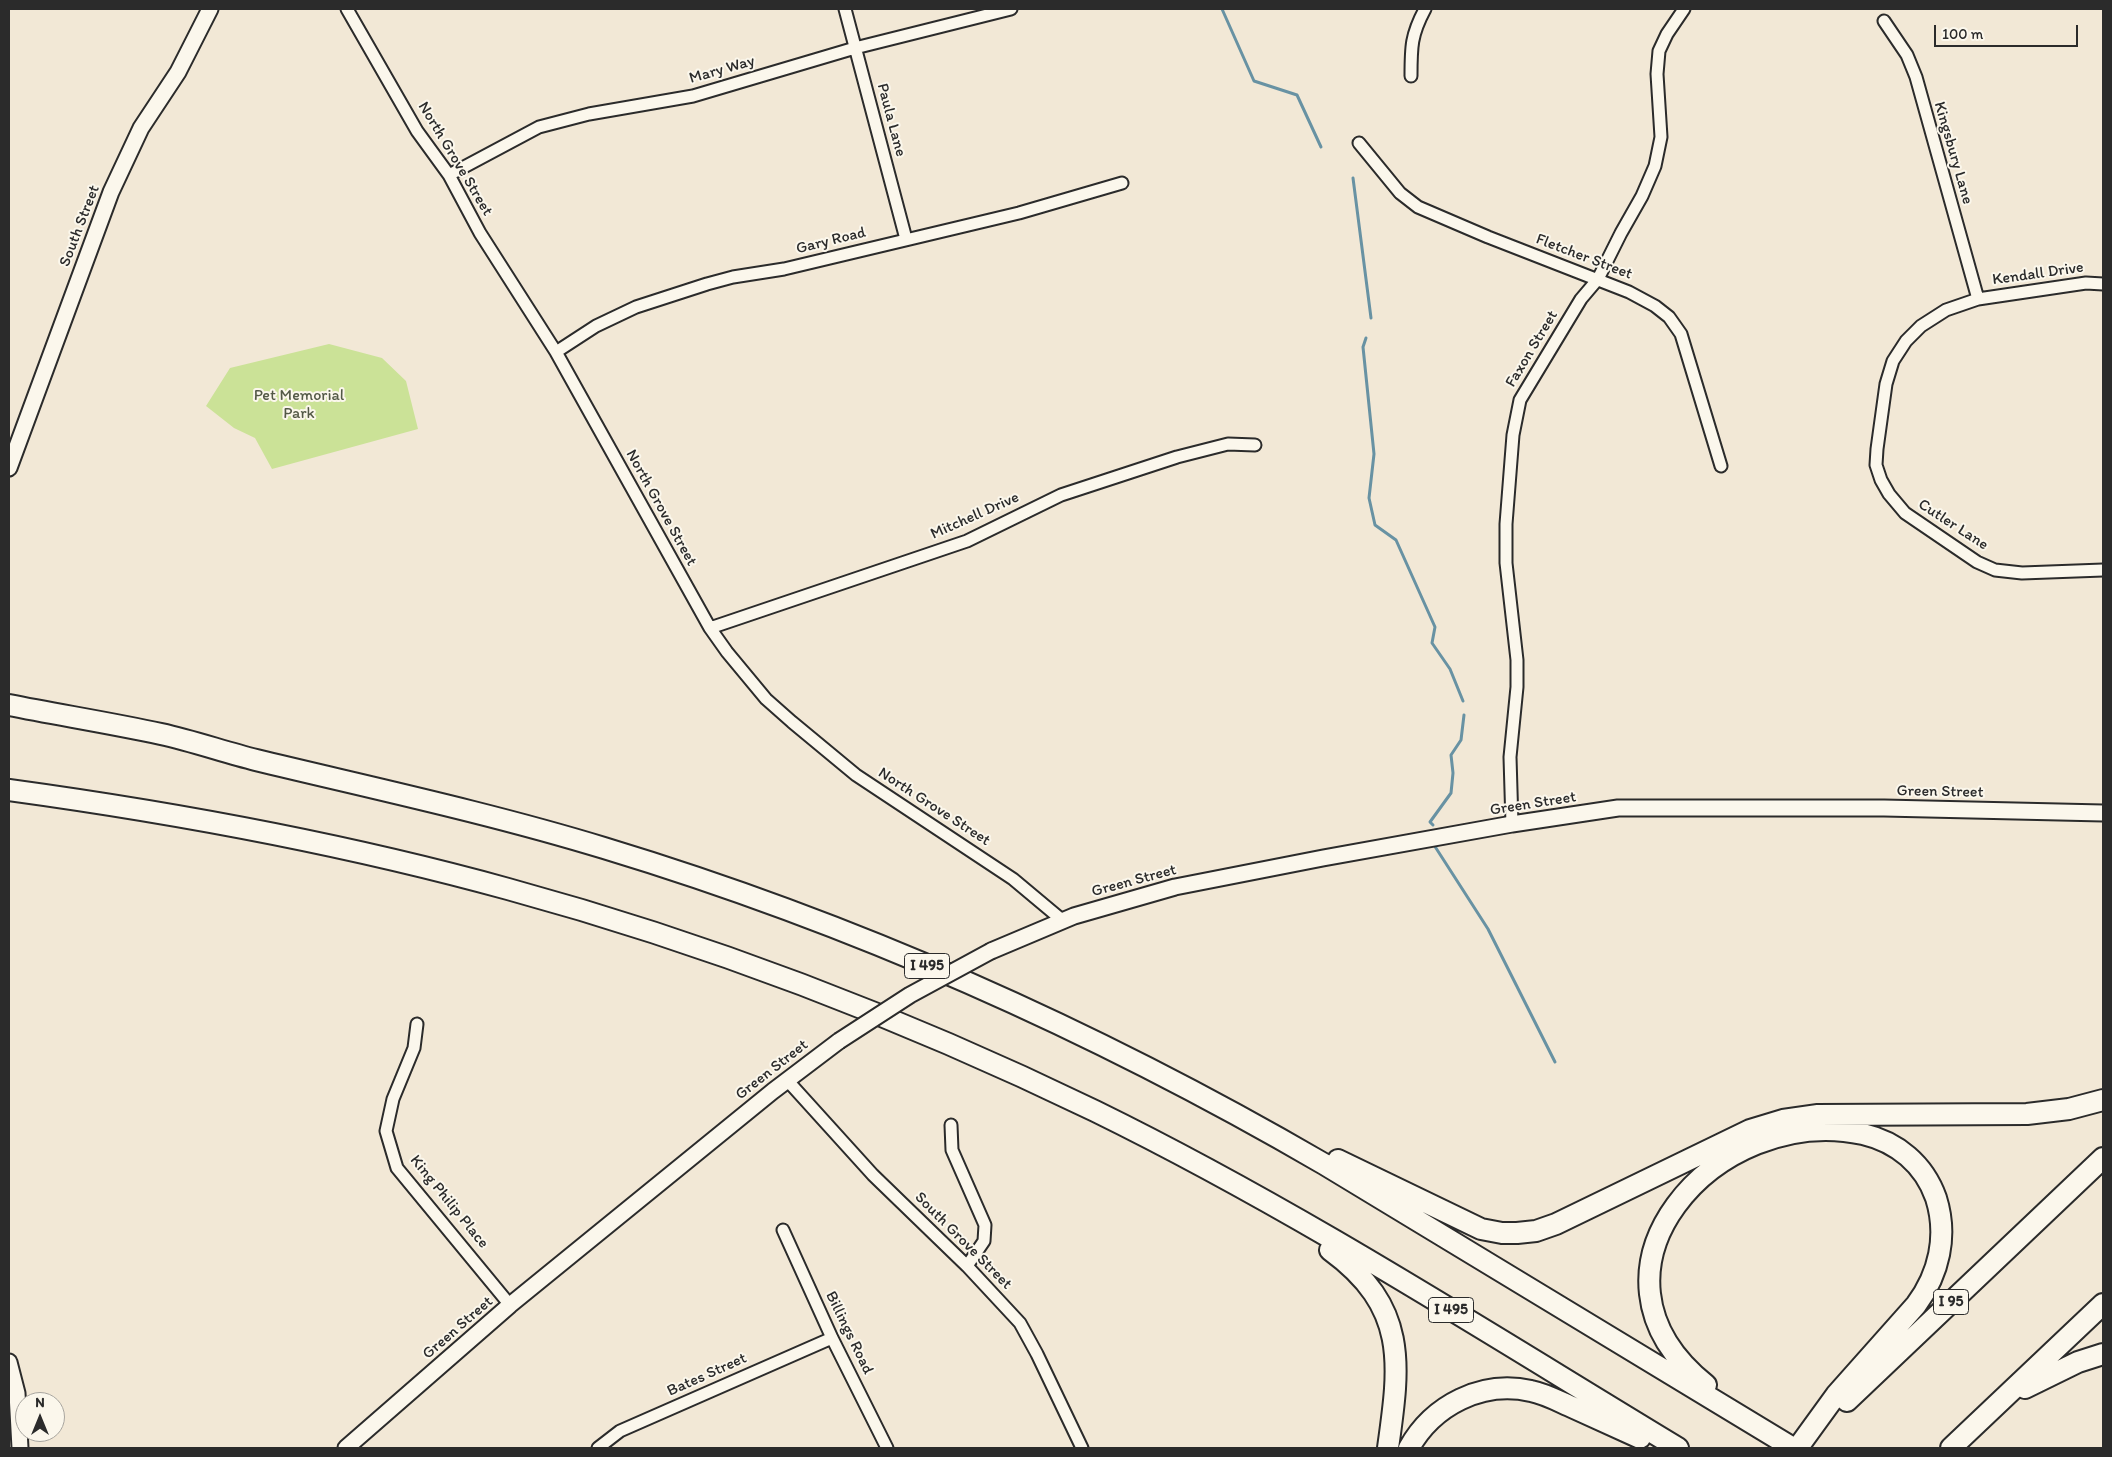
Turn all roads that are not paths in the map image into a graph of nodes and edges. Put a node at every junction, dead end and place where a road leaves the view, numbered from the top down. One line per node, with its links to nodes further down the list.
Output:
1 (210, 9): 20 (main road, South Street)
2 (846, 9): 8 (street, Paula Lane)
3 (1012, 9): 8 (street, Mary Way)
4 (1425, 9): 9 (street)
5 (1684, 9): 14 (street, Faxon Street)
6 (352, 10): 11 (street, North Grove Street)
7 (1884, 21): 16 (street, Kingsbury Lane)
8 (855, 48): 11 (street, Mary Way); 13 (street, Paula Lane)
9 (1411, 76)
10 (1358, 143): 14 (street, Fletcher Street)
11 (449, 175): 17 (street, North Grove Street)
12 (1122, 183): 13 (street, Gary Road)
13 (906, 239): 17 (street, Gary Road)
14 (1598, 279): 19 (street, Fletcher Street); 26 (street, Faxon Street)
15 (2103, 284): 16 (street, Kendall Drive)
16 (1978, 299): 21 (street, Cutler Lane)
17 (556, 352): 22 (street, North Grove Street)
18 (1255, 445): 22 (street, Mitchell Drive)
19 (1721, 466)
20 (9, 468)
21 (2103, 570)
22 (710, 628): 27 (street, North Grove Street)
23 (9, 705): 30 (highway, I 495)
24 (9, 790): 34 (highway, I 495)
25 (2103, 813): 26 (main road, Green Street)
26 (1512, 824): 27 (main road, Green Street)
27 (1062, 920): 29 (main road, Green Street, bridge)
28 (417, 1024): 38 (street, King Philip Place)
29 (787, 1080): 36 (street, South Grove Street); 38 (main road, Green Street)
30 (1194, 1092): 31 (highway); 43 (highway, I 495)
31 (2103, 1100)
32 (951, 1125): 36 (street)
33 (2103, 1158): 53 (highway, I 95)
34 (1221, 1176): 49 (highway); 52 (highway, I 495)
35 (783, 1230): 39 (street, Billings Road)
36 (968, 1266): 48 (street, South Grove Street)
37 (2103, 1304): 42 (highway)
38 (510, 1305): 45 (main road, Green Street)
39 (832, 1338): 46 (street, Bates Street); 47 (street, Billings Road)
40 (2103, 1354): 42 (highway)
41 (9, 1362): 44 (main road)
42 (2005, 1398): 54 (highway)
43 (1762, 1430): 53 (highway, I 495); 53 (highway)
44 (20, 1448)
45 (346, 1448)
46 (598, 1448)
47 (887, 1448)
48 (1082, 1448)
49 (1388, 1448)
50 (1409, 1448): 51 (highway)
51 (1664, 1448)
52 (1678, 1448)
53 (1796, 1448)
54 (1951, 1448)

